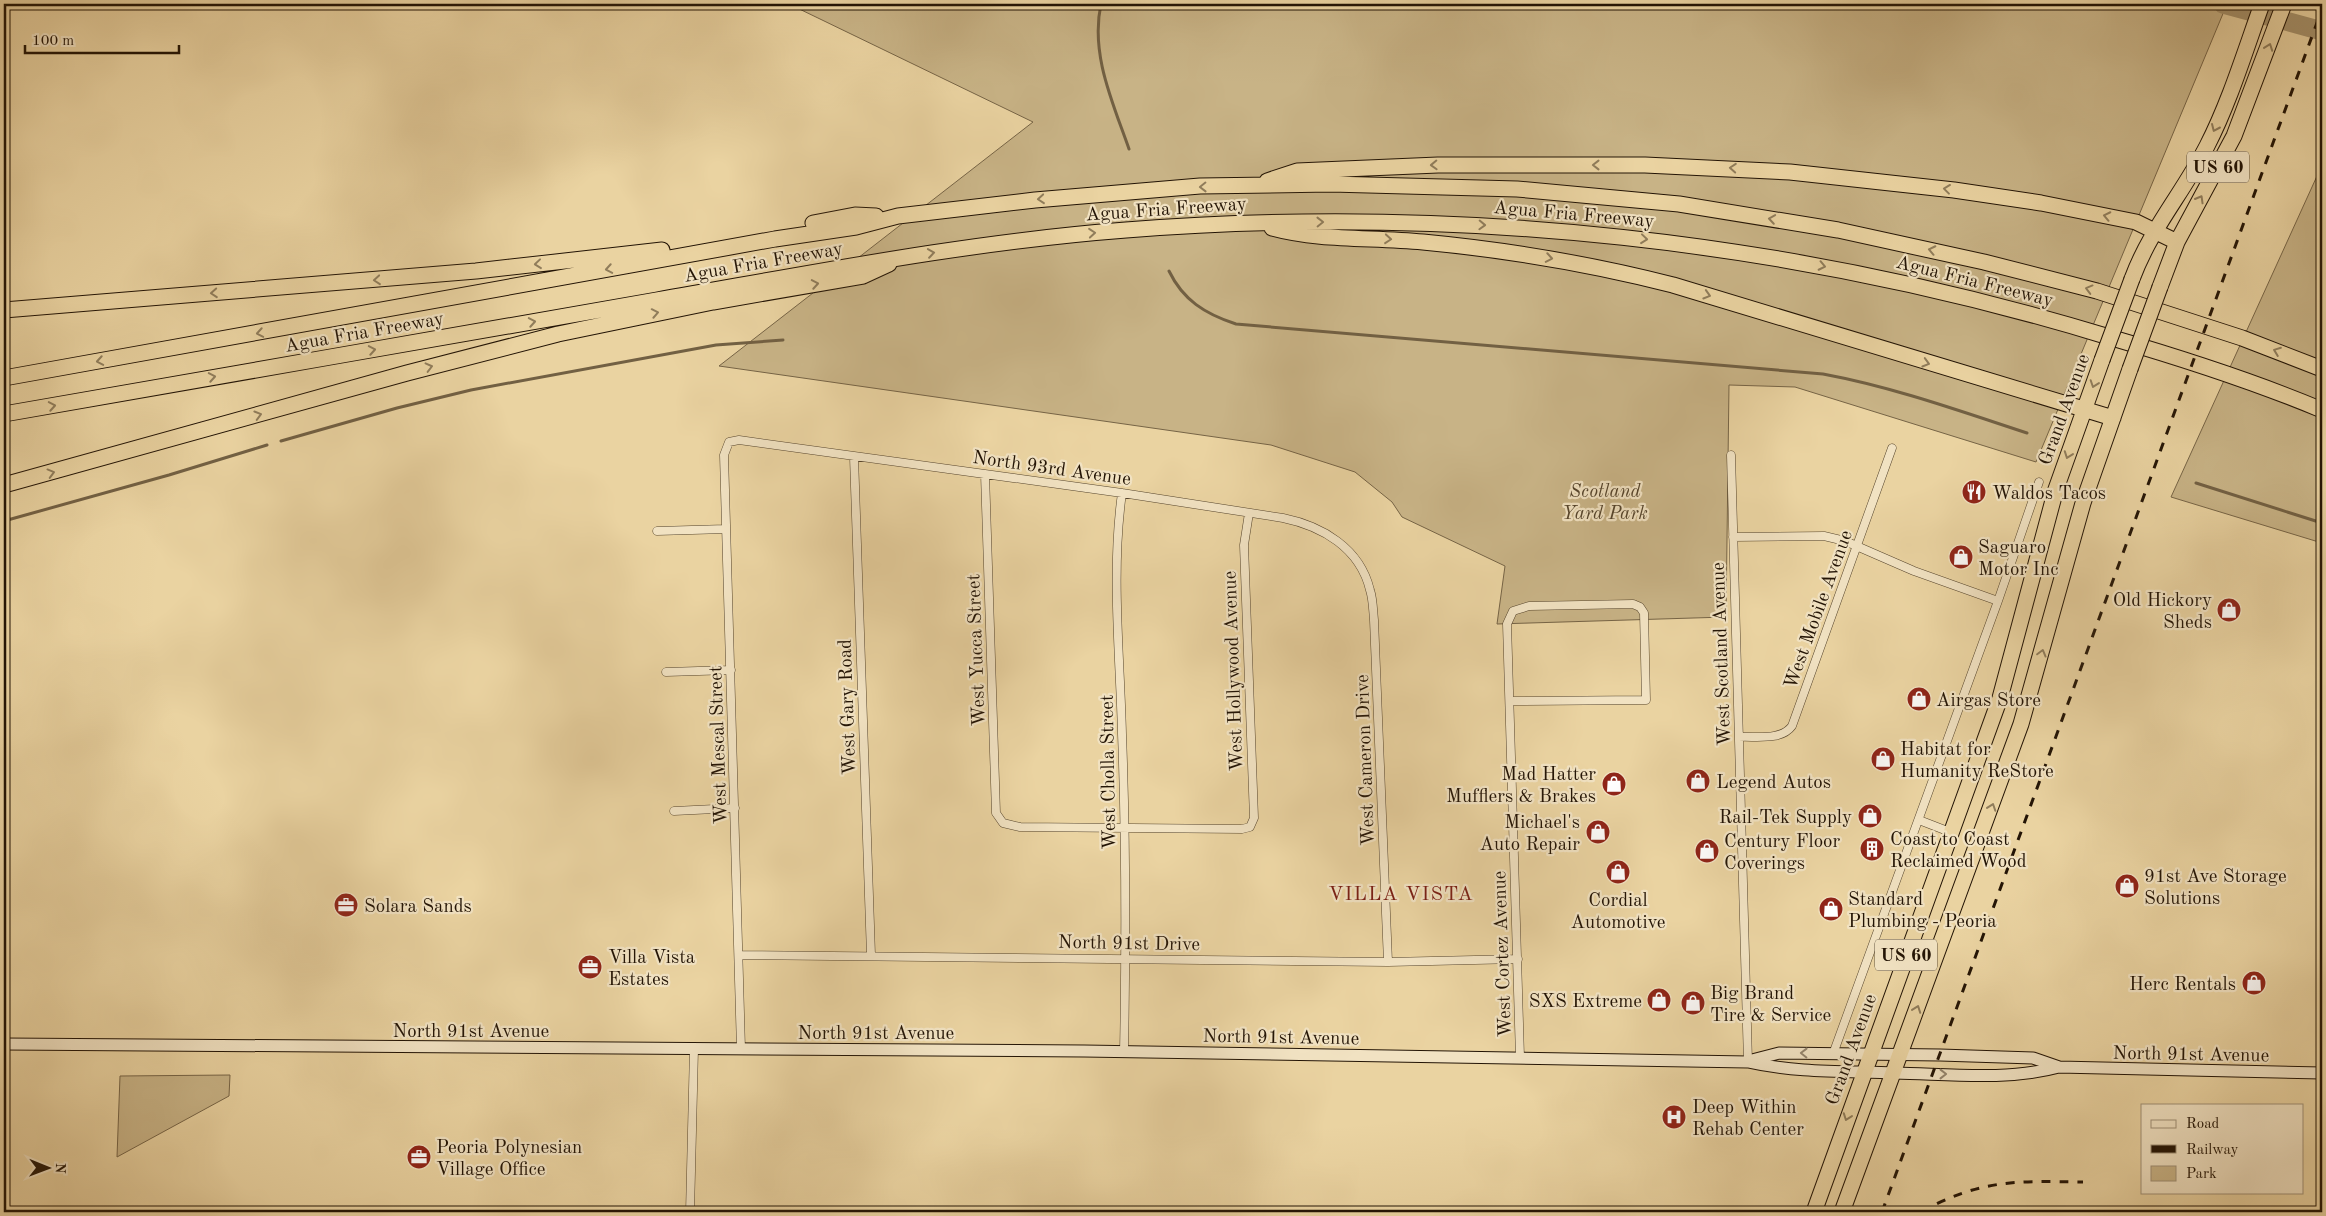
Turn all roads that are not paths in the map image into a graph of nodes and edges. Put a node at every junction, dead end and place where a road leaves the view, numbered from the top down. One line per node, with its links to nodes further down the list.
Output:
1 (2262, 4): 6 (highway, Grand Avenue / US 60, one-way to 6)
2 (2284, 4): 7 (highway, US 60, one-way to 2)
3 (1252, 187): 4 (highway, Agua Fria Freeway, one-way to 4); 6 (highway, one-way to 3); 10 (highway, Agua Fria Freeway, one-way to 3)
4 (898, 216): 9 (highway, one-way to 9); 11 (highway, Agua Fria Freeway, one-way to 11)
5 (1254, 223): 8 (highway, Agua Fria Freeway, one-way to 5); 12 (highway, one-way to 12); 13 (highway, Agua Fria Freeway, one-way to 13)
6 (2154, 229): 7 (highway); 12 (highway, Grand Avenue / US 60, one-way to 12, bridge)
7 (2178, 242): 15 (highway, US 60, bridge)
8 (904, 257): 14 (highway, Agua Fria Freeway, one-way to 8); 22 (highway, one-way to 8)
9 (4, 310)
10 (2322, 369)
11 (4, 378)
12 (2085, 409): 15 (highway); 39 (highway, Grand Avenue / US 60, one-way to 39)
13 (2322, 410)
14 (4, 414)
15 (2113, 418): 51 (highway, US 60, one-way to 15)
16 (729, 442): 19 (street, North 93rd Avenue); 25 (street, West Mescal Street)
17 (1892, 448): 28 (street, West Mobile Avenue)
18 (1731, 454): 27 (street, West Scotland Avenue)
19 (854, 457): 20 (street, North 93rd Avenue); 41 (street, West Gary Road)
20 (985, 474): 23 (street, North 93rd Avenue); 38 (street, West Yucca Street)
21 (2039, 482): 30 (street)
22 (4, 485)
23 (1122, 493): 24 (street, North 93rd Avenue); 38 (street, West Cholla Street)
24 (1249, 513): 29 (street, North 93rd Avenue); 38 (street, West Hollywood Avenue)
25 (726, 529): 26 (street); 31 (street, West Mescal Street)
26 (657, 531)
27 (1733, 537): 28 (street); 34 (street, West Scotland Avenue)
28 (1857, 547): 30 (street); 34 (street, West Mobile Avenue)
29 (1357, 560): 44 (street, West Cameron Drive)
30 (1998, 601): 37 (street)
31 (731, 670): 32 (street); 35 (street, West Mescal Street)
32 (666, 672)
33 (1510, 701): 33 (street, West Cortez Avenue); 43 (street, West Cortez Avenue)
34 (1739, 737): 53 (street, West Scotland Avenue)
35 (735, 808): 36 (street); 40 (street, West Mescal Street)
36 (674, 811)
37 (1919, 820): 39 (street); 49 (street)
38 (1125, 828): 42 (street, West Cholla Street)
39 (1950, 832): 50 (highway, Grand Avenue / US 60)
40 (740, 955): 41 (street, North 91st Drive); 47 (street, West Mescal Street)
41 (871, 955): 42 (street, North 91st Drive)
42 (1124, 958): 44 (street, North 91st Drive); 48 (street, West Cholla Street)
43 (1518, 959): 44 (street, North 91st Drive); 52 (street, West Cortez Avenue)
44 (1388, 962)
45 (4, 1044): 46 (main road, North 91st Avenue)
46 (694, 1049): 47 (main road, North 91st Avenue); 58 (street)
47 (741, 1049): 48 (main road, North 91st Avenue)
48 (1124, 1052): 52 (main road, North 91st Avenue)
49 (1833, 1054): 50 (main road, North 91st Avenue); 53 (main road, North 91st Avenue, one-way to 53)
50 (1870, 1054): 51 (main road, North 91st Avenue); 55 (highway, Grand Avenue / US 60)
51 (1901, 1055): 54 (main road, North 91st Avenue); 56 (highway, US 60)
52 (1520, 1058): 53 (main road, North 91st Avenue)
53 (1748, 1062): 55 (main road, North 91st Avenue)
54 (2059, 1067): 56 (main road, North 91st Avenue, one-way to 54); 57 (main road, North 91st Avenue)
55 (1864, 1072): 56 (main road, North 91st Avenue); 59 (highway, Grand Avenue / US 60, one-way to 59)
56 (1894, 1072): 60 (highway, US 60)
57 (2322, 1073)
58 (690, 1212)
59 (1814, 1212)
60 (1842, 1212)

